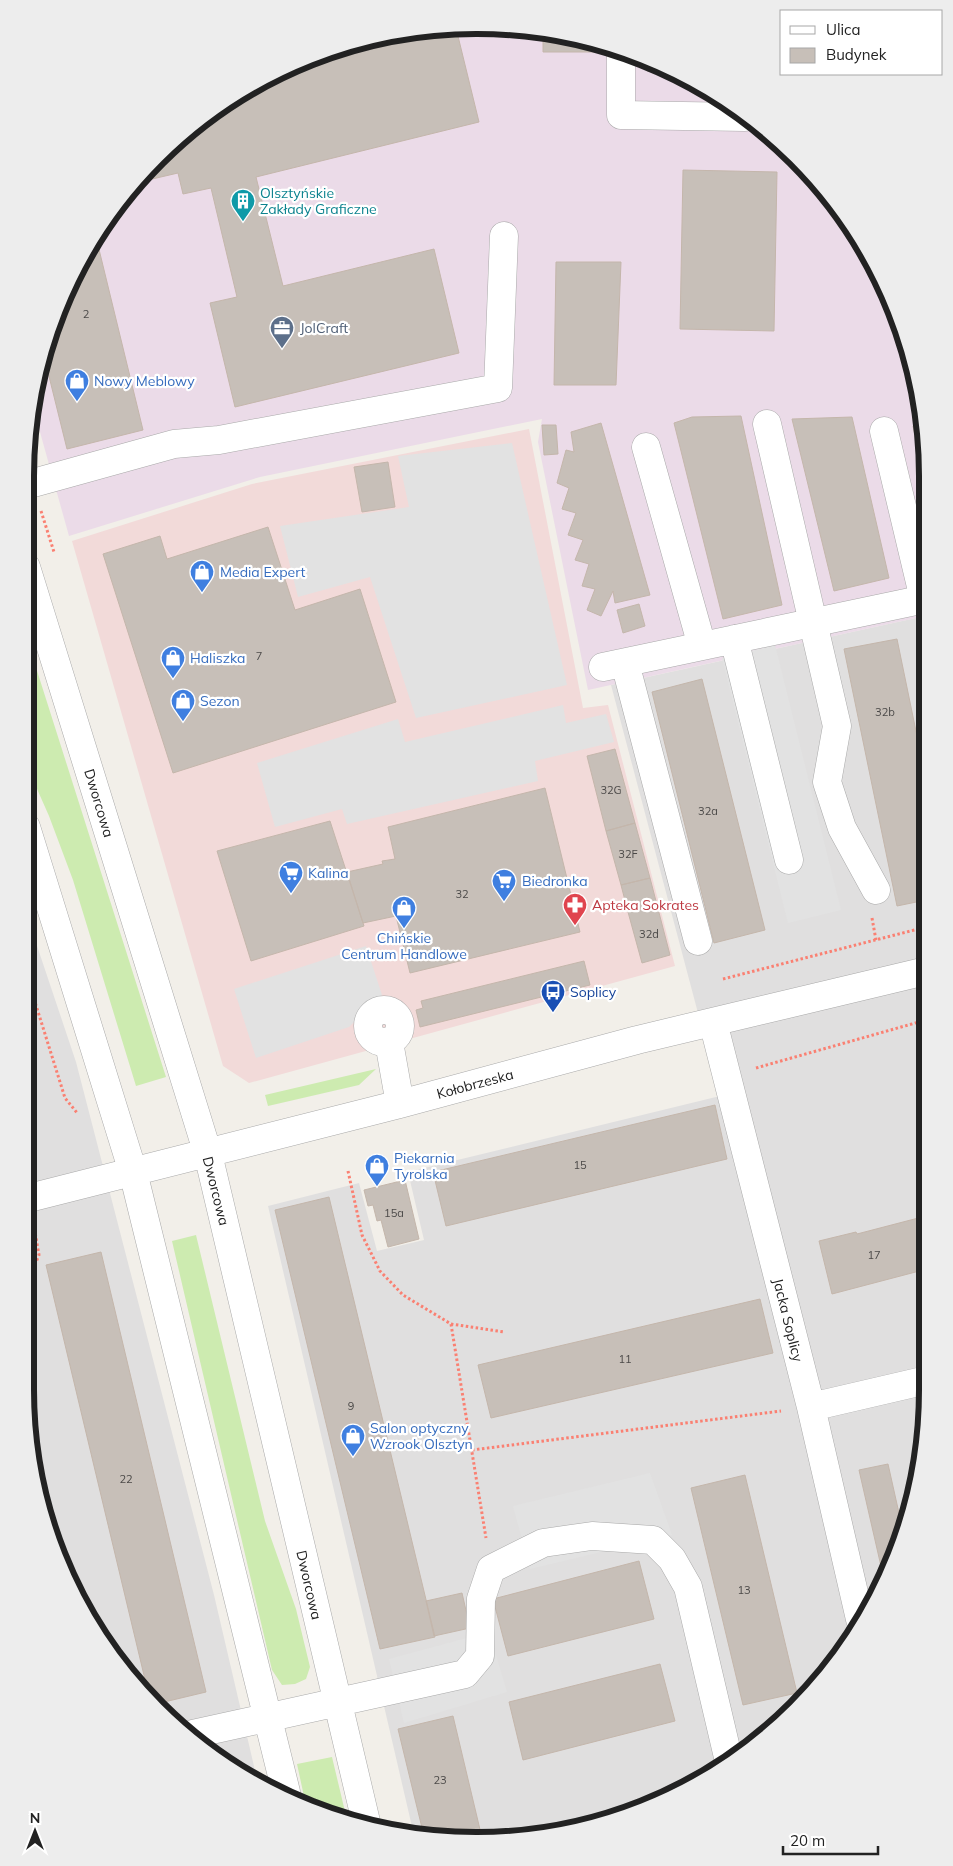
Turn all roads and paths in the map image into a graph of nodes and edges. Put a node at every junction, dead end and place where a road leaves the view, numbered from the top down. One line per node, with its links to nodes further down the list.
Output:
1 (621, 58): 2 (street)
2 (734, 117)
3 (504, 236): 7 (street)
4 (767, 424): 11 (street)
5 (884, 431): 8 (street)
6 (646, 447): 13 (street)
7 (34, 483)
8 (919, 578)
9 (34, 593): 28 (street, Dworcowa)
10 (919, 600): 11 (street)
11 (814, 622): 12 (street); 16 (street)
12 (734, 639): 13 (street); 15 (street)
13 (702, 646): 18 (street)
14 (34, 853): 30 (street)
15 (789, 860)
16 (876, 890)
17 (919, 929): 20 (path)
18 (698, 942)
19 (919, 973): 22 (street, Kołobrzeska)
20 (723, 979)
21 (34, 999): 27 (path)
22 (713, 1022): 26 (street, Kołobrzeska); 37 (street, Jacka Soplicy)
23 (919, 1022): 25 (path)
24 (388, 1042): 26 (street)
25 (756, 1068)
26 (400, 1104): 28 (street, Kołobrzeska)
27 (78, 1114)
28 (208, 1154): 30 (street, Kołobrzeska); 41 (street, Dworcowa)
29 (348, 1171): 34 (path)
30 (133, 1172): 31 (street, Kołobrzeska); 42 (street)
31 (34, 1197)
32 (35, 1232): 33 (path)
33 (34, 1267)
34 (451, 1324): 35 (path); 38 (path)
35 (504, 1332)
36 (919, 1382): 37 (street)
37 (811, 1407): 38 (path); 40 (street, Jacka Soplicy)
38 (472, 1450): 39 (path)
39 (491, 1569): 41 (street); 44 (street)
40 (859, 1613)
41 (337, 1703): 42 (street); 46 (street, Dworcowa)
42 (269, 1718): 43 (street); 45 (street)
43 (198, 1733)
44 (727, 1754)
45 (285, 1789)
46 (365, 1818)

